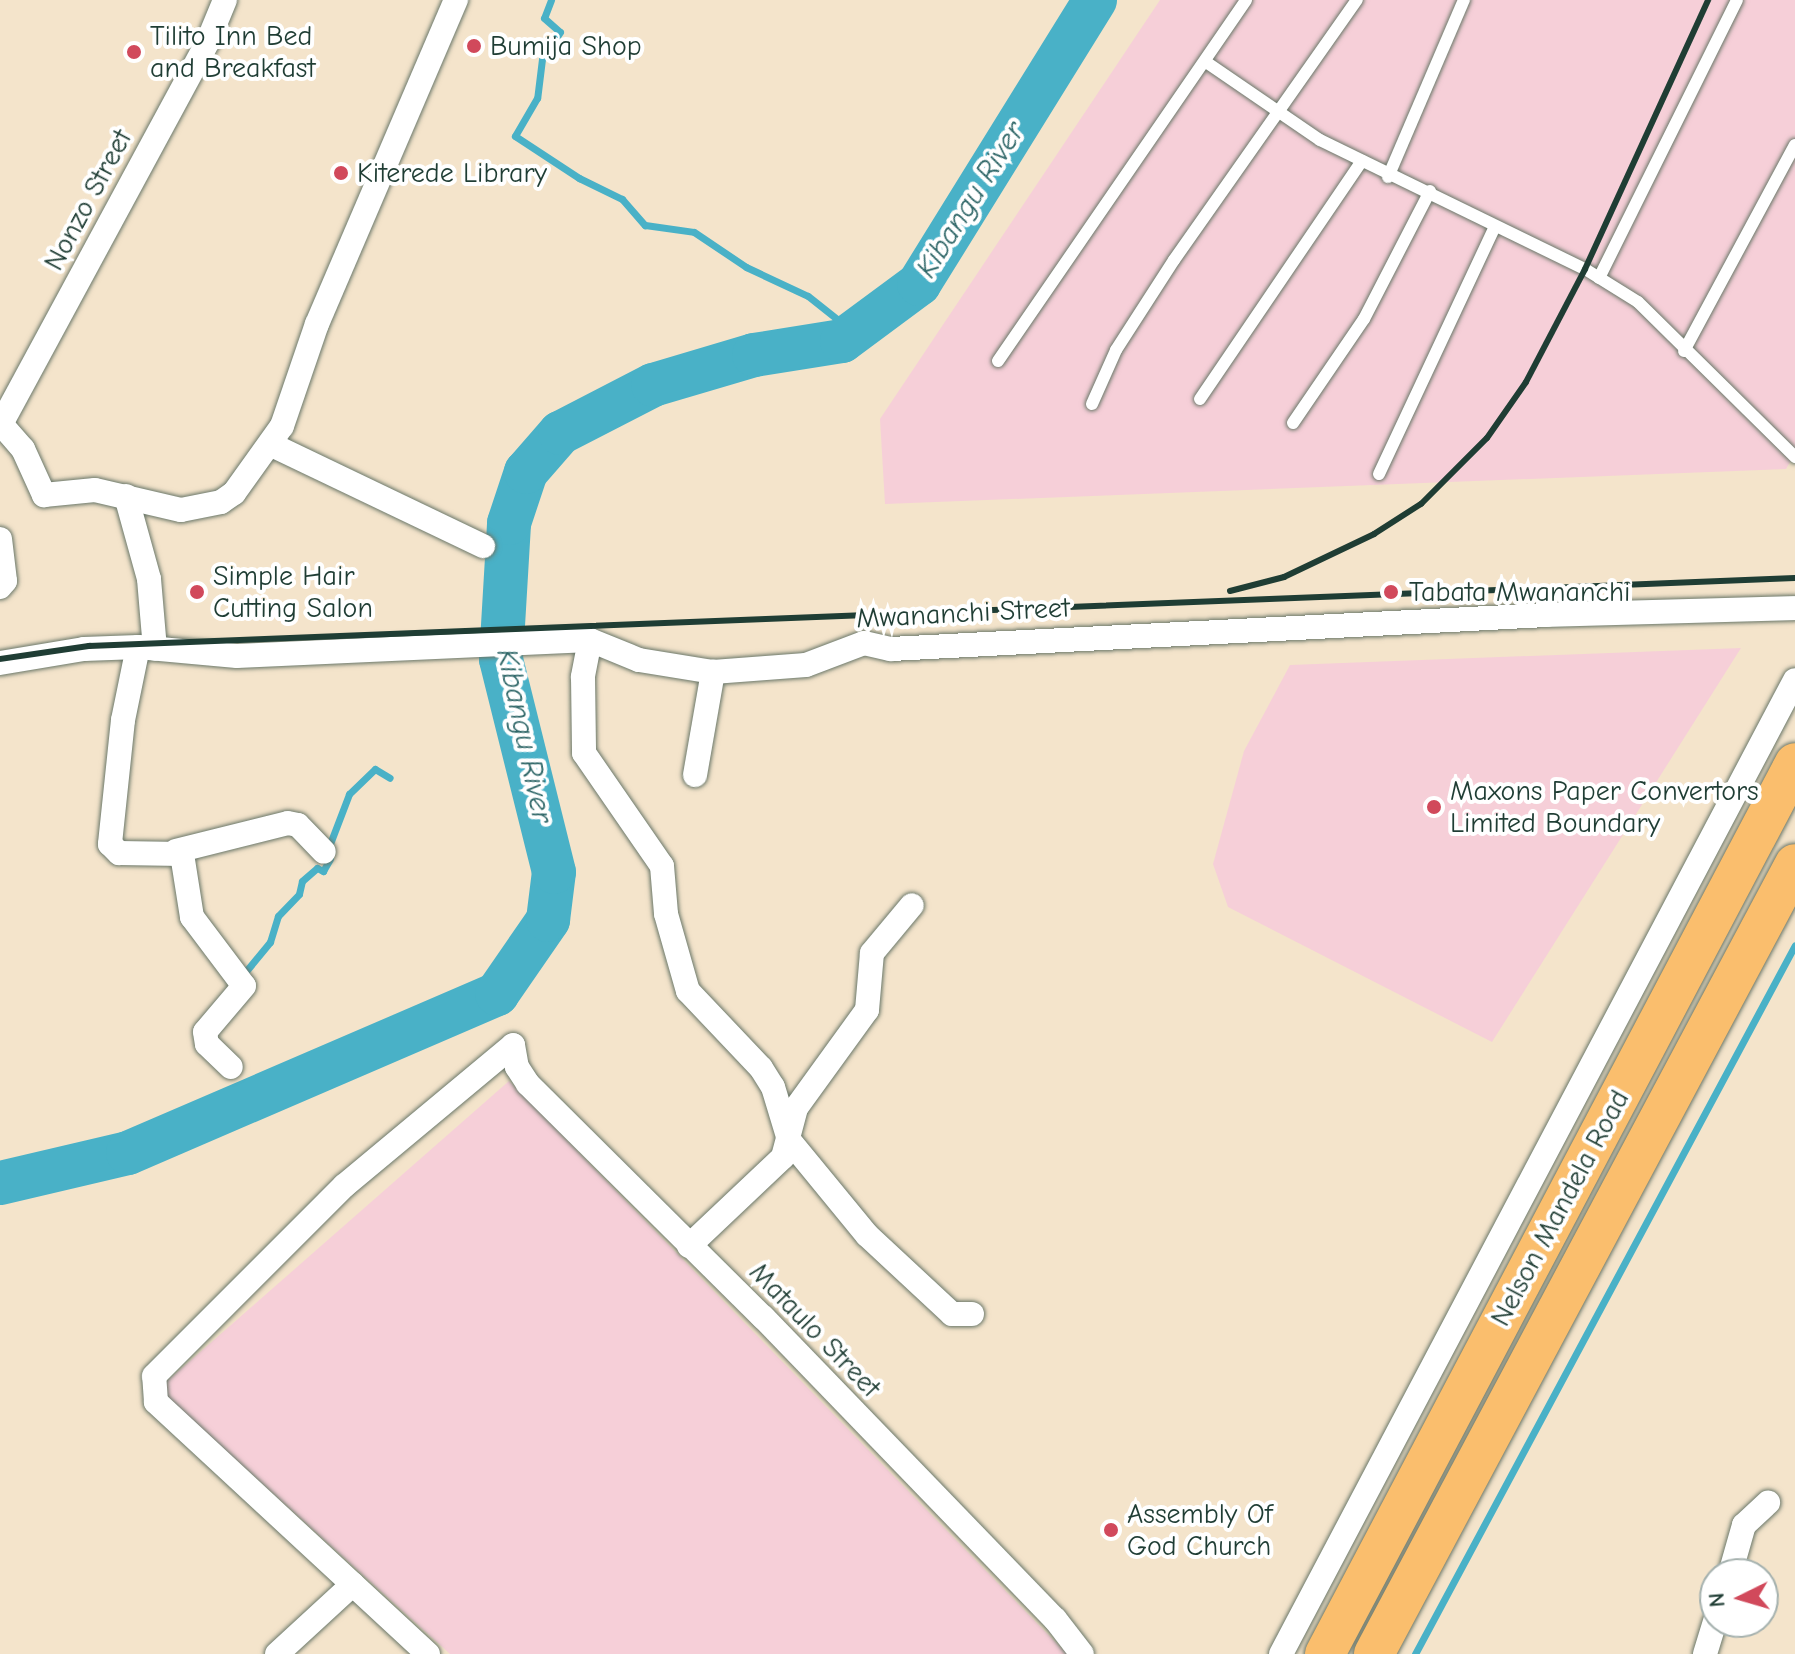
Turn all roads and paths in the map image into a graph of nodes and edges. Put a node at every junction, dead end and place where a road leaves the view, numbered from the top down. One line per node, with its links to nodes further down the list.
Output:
1 (225, 0): 20 (street, Nonzo Street)
2 (456, 0): 21 (street)
3 (1246, 0): 7 (lane)
4 (1357, 0): 8 (lane)
5 (1464, 0): 11 (lane)
6 (1737, 0): 14 (lane)
7 (1206, 62): 8 (lane); 16 (lane)
8 (1277, 111): 10 (lane); 18 (lane)
9 (1795, 145): 15 (lane)
10 (1362, 161): 11 (lane); 17 (lane)
11 (1388, 177): 12 (lane)
12 (1430, 191): 13 (lane); 19 (lane)
13 (1494, 228): 14 (lane); 23 (lane)
14 (1599, 278): 15 (lane)
15 (1684, 351): 22 (lane)
16 (998, 361)
17 (1200, 399)
18 (1092, 404)
19 (1293, 423)
20 (1, 425): 24 (street)
21 (272, 445): 24 (street); 26 (street)
22 (1795, 457)
23 (1379, 474)
24 (126, 496): 30 (street)
25 (0, 539): 27 (street)
26 (483, 546)
27 (0, 587)
28 (1795, 608): 32 (street, Mwananchi Street)
29 (590, 640): 30 (street, Mwananchi Street); 32 (street, Mwananchi Street); 41 (street)
30 (147, 648): 31 (street, Mwananchi Street); 36 (street)
31 (0, 663)
32 (713, 672): 35 (street)
33 (1795, 680): 50 (street)
34 (1795, 763): 51 (main road, Nelson Mandela Road)
35 (695, 775)
36 (176, 851): 37 (street); 40 (street)
37 (324, 852)
38 (1795, 864): 52 (main road, Nelson Mandela Road)
39 (912, 905): 41 (street)
40 (231, 1067)
41 (789, 1140): 42 (street); 43 (street)
42 (689, 1246): 46 (street, Mataulo Street); 49 (street, Mataulo Street)
43 (972, 1314)
44 (1768, 1503): 45 (street)
45 (1735, 1558)
46 (353, 1584): 47 (street); 48 (street)
47 (277, 1654)
48 (428, 1654)
49 (1082, 1654)
50 (1281, 1654)
51 (1325, 1654)
52 (1374, 1654)

